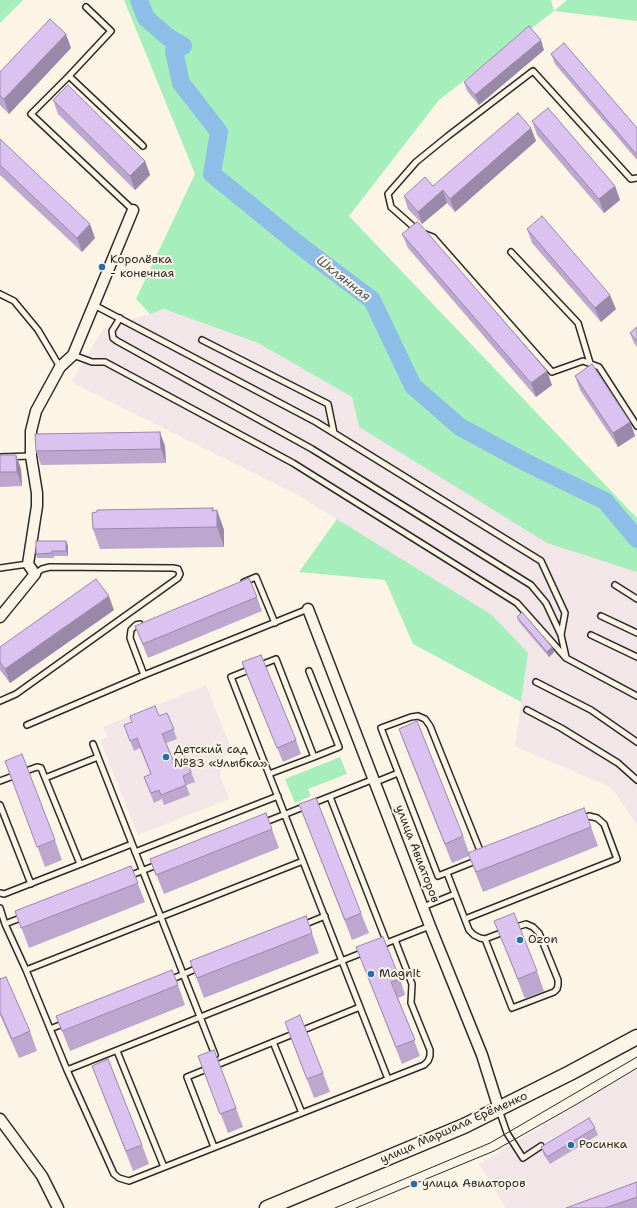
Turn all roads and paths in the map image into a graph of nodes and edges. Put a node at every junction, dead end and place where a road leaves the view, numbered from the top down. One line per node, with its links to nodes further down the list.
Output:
1 (86, 7): 2 (lane)
2 (69, 76): 3 (lane); 5 (lane)
3 (143, 146)
4 (637, 178): 12 (lane)
5 (133, 210): 8 (street)
6 (511, 252): 12 (lane)
7 (0, 294): 13 (lane)
8 (94, 305): 9 (lane); 11 (street)
9 (120, 318): 15 (lane); 30 (lane)
10 (202, 340): 15 (lane)
11 (73, 355): 13 (street); 33 (lane)
12 (590, 363): 14 (lane)
13 (60, 367): 17 (street)
14 (637, 426)
15 (334, 433): 30 (lane)
16 (0, 456): 17 (lane)
17 (31, 456): 18 (street)
18 (28, 564): 19 (lane); 20 (street)
19 (0, 568)
20 (35, 574): 26 (street); 38 (lane)
21 (235, 585): 28 (lane)
22 (615, 585): 23 (lane)
23 (637, 599)
24 (308, 609): 28 (lane); 50 (street, улица Авиаторов)
25 (600, 616): 29 (lane)
26 (0, 617)
27 (143, 622): 35 (lane)
28 (275, 623): 35 (lane)
29 (637, 633)
30 (561, 634): 33 (lane)
31 (591, 635): 32 (lane)
32 (637, 657)
33 (566, 658): 37 (lane)
34 (309, 671): 44 (lane)
35 (144, 675): 40 (lane)
36 (536, 682): 41 (lane)
37 (637, 696)
38 (0, 701)
39 (527, 710): 48 (lane)
40 (26, 725)
41 (637, 742)
42 (93, 744): 43 (lane)
43 (98, 757): 47 (lane); 57 (lane)
44 (314, 757): 46 (lane); 46 (lane)
45 (398, 773): 50 (lane); 60 (lane); 65 (lane)
46 (269, 774): 51 (lane)
47 (45, 778): 49 (lane); 63 (lane)
48 (637, 780)
49 (0, 781)
50 (375, 781): 52 (lane); 70 (street, улица Авиаторов)
51 (278, 796): 54 (lane); 58 (lane)
52 (330, 797): 54 (lane); 81 (lane)
53 (0, 805): 67 (lane)
54 (285, 815): 56 (lane); 61 (lane)
55 (574, 822): 75 (lane)
56 (256, 826)
57 (132, 844): 58 (lane); 63 (lane)
58 (135, 852): 64 (lane)
59 (490, 856): 60 (lane)
60 (482, 858): 65 (lane)
61 (303, 861): 73 (lane); 74 (lane)
62 (164, 862): 64 (lane)
63 (80, 864): 67 (lane)
64 (143, 871): 66 (lane); 74 (lane)
65 (447, 873): 69 (lane)
66 (121, 879)
67 (31, 884): 68 (lane)
68 (0, 893)
69 (455, 894): 70 (lane); 75 (lane)
70 (423, 907): 77 (street, улица Авиаторов)
71 (0, 908): 76 (lane)
72 (27, 916): 76 (lane)
73 (324, 916): 78 (lane); 84 (lane)
74 (161, 917): 86 (lane); 87 (lane)
75 (465, 919): 79 (lane)
76 (5, 924): 86 (lane)
77 (430, 926): 80 (lane); 99 (street, улица Авиаторов)
78 (296, 928)
79 (485, 939): 79 (lane)
80 (395, 940): 81 (lane); 98 (lane)
81 (387, 943): 82 (lane)
82 (374, 948)
83 (368, 951): 84 (lane)
84 (342, 961): 89 (lane); 90 (lane)
85 (205, 965): 87 (lane)
86 (26, 970): 92 (lane)
87 (184, 974): 88 (lane); 90 (lane)
88 (162, 983)
89 (360, 1007): 94 (lane); 98 (lane)
90 (201, 1017): 95 (lane); 96 (lane)
91 (71, 1020): 92 (lane)
92 (50, 1029): 97 (lane)
93 (637, 1037): 99 (main road, улица Маршала Ерёменко)
94 (274, 1042): 96 (lane); 100 (lane)
95 (117, 1050): 97 (lane); 104 (lane)
96 (219, 1064): 103 (lane)
97 (67, 1070): 104 (lane)
98 (388, 1079): 100 (lane)
99 (499, 1109): 102 (lane); 106 (main road, улица Маршала Ерёменко)
100 (302, 1113): 103 (lane)
101 (0, 1119): 105 (street)
102 (541, 1146)
103 (214, 1147): 104 (lane)
104 (164, 1167)
105 (58, 1208)
106 (266, 1208)

